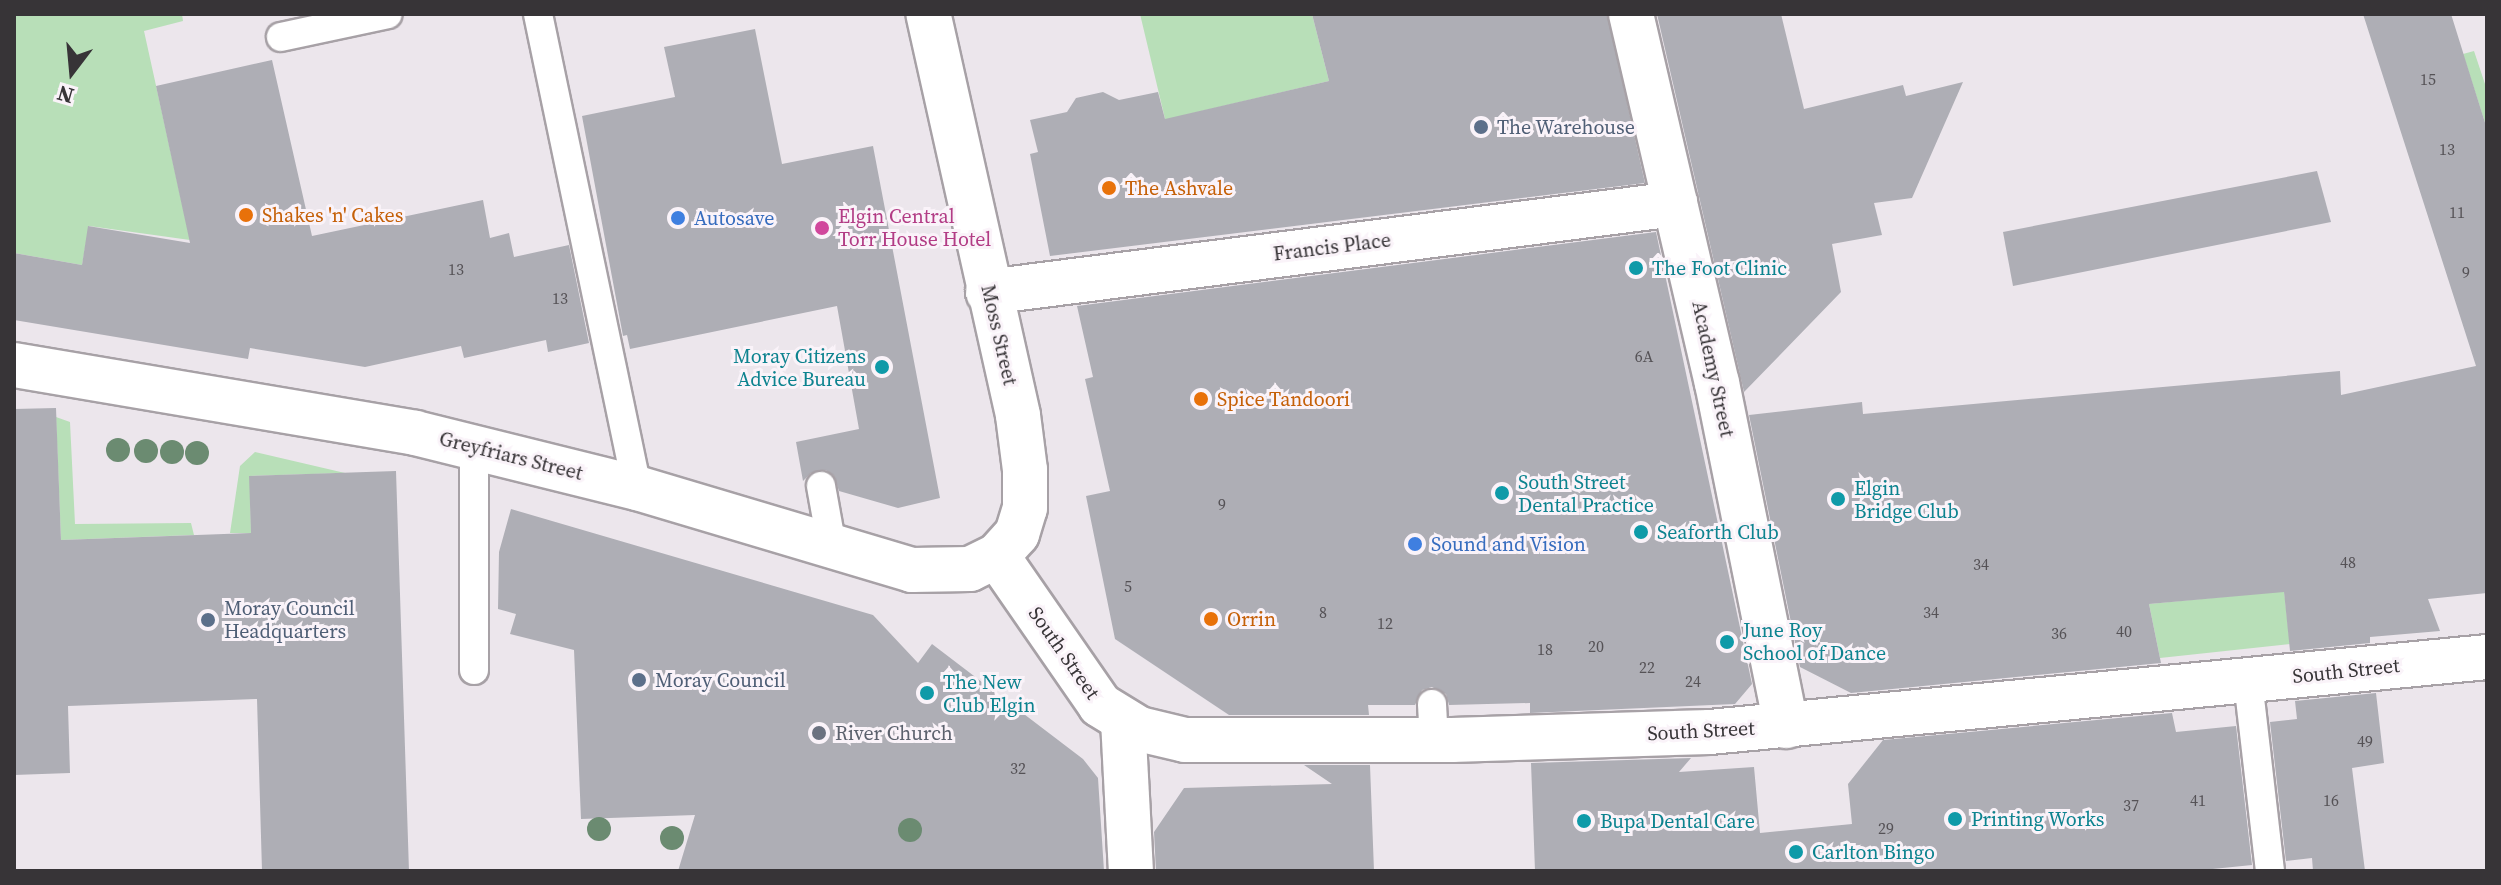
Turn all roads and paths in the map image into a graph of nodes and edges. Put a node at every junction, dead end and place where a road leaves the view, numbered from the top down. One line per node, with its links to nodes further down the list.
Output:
1 (388, 14): 5 (lane)
2 (538, 14): 11 (lane)
3 (928, 14): 7 (street, Moss Street)
4 (1631, 14): 6 (street, Academy Street)
5 (281, 37)
6 (1675, 204): 7 (street, Francis Place); 18 (street, Academy Street)
7 (988, 292): 13 (street, Moss Street)
8 (14, 365): 9 (street, Greyfriars Street)
9 (474, 446): 11 (street, Greyfriars Street); 15 (lane)
10 (821, 486): 12 (lane)
11 (637, 488): 12 (street, Greyfriars Street)
12 (832, 547): 13 (street, Greyfriars Street)
13 (997, 556): 17 (street, South Street)
14 (2487, 657): 16 (street, South Street)
15 (474, 670)
16 (2248, 681): 18 (street, South Street); 20 (lane)
17 (1123, 720): 18 (street, South Street); 19 (street)
18 (1786, 726)
19 (1131, 871)
20 (2270, 871)

